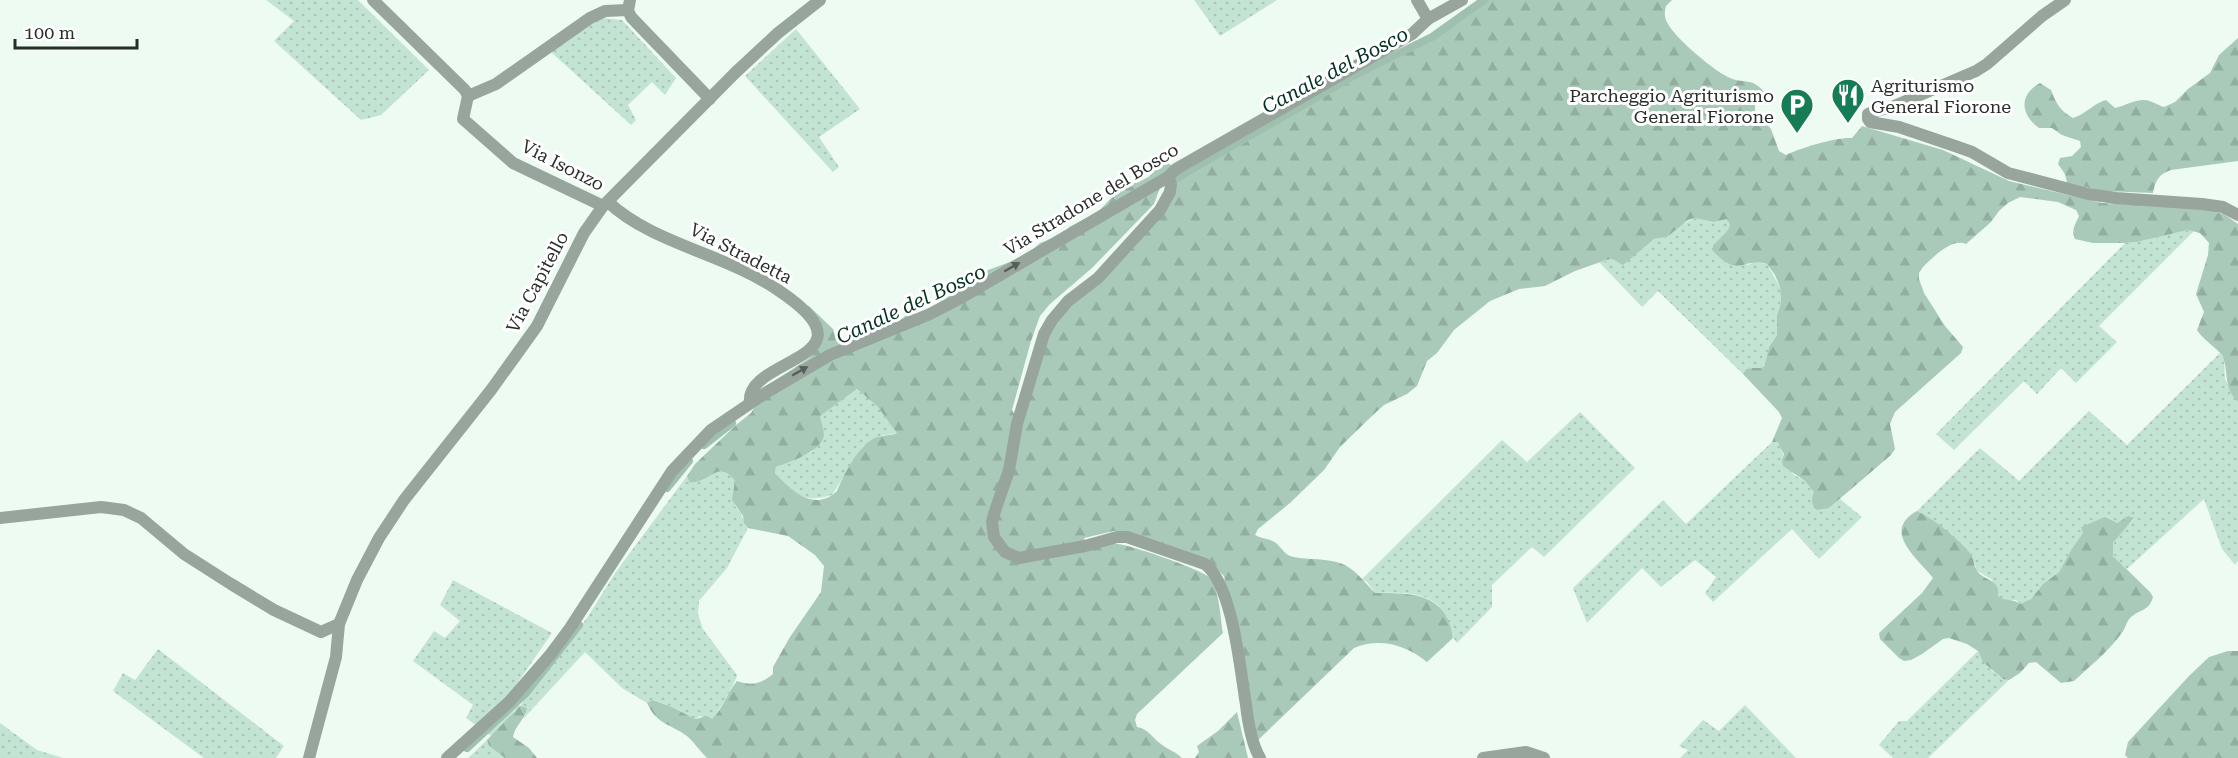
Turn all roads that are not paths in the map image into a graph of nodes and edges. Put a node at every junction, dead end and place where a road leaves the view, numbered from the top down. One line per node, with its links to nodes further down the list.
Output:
1 (373, 0): 8 (street)
2 (820, 0): 9 (street, Via Capitello)
3 (1417, 0): 7 (street)
4 (1462, 0): 7 (street, Via Stradone del Bosco)
5 (2065, 0): 12 (street)
6 (629, 5): 8 (street); 9 (street)
7 (1428, 19): 10 (street, Via Stradone del Bosco)
8 (468, 96): 11 (street, Via Isonzo)
9 (710, 99): 11 (street, Via Capitello)
10 (1169, 180): 13 (street, Via Stradone del Bosco, one-way to 10); 18 (street)
11 (605, 204): 13 (street, Via Stradetta); 15 (street, Via Capitello)
12 (2238, 215)
13 (750, 403): 17 (street, Via Stradone del Bosco)
14 (0, 518): 15 (street)
15 (339, 624): 16 (street, Via Capitello)
16 (309, 758)
17 (447, 758)
18 (1260, 758)
19 (1483, 758): 20 (street)
20 (1544, 758)

